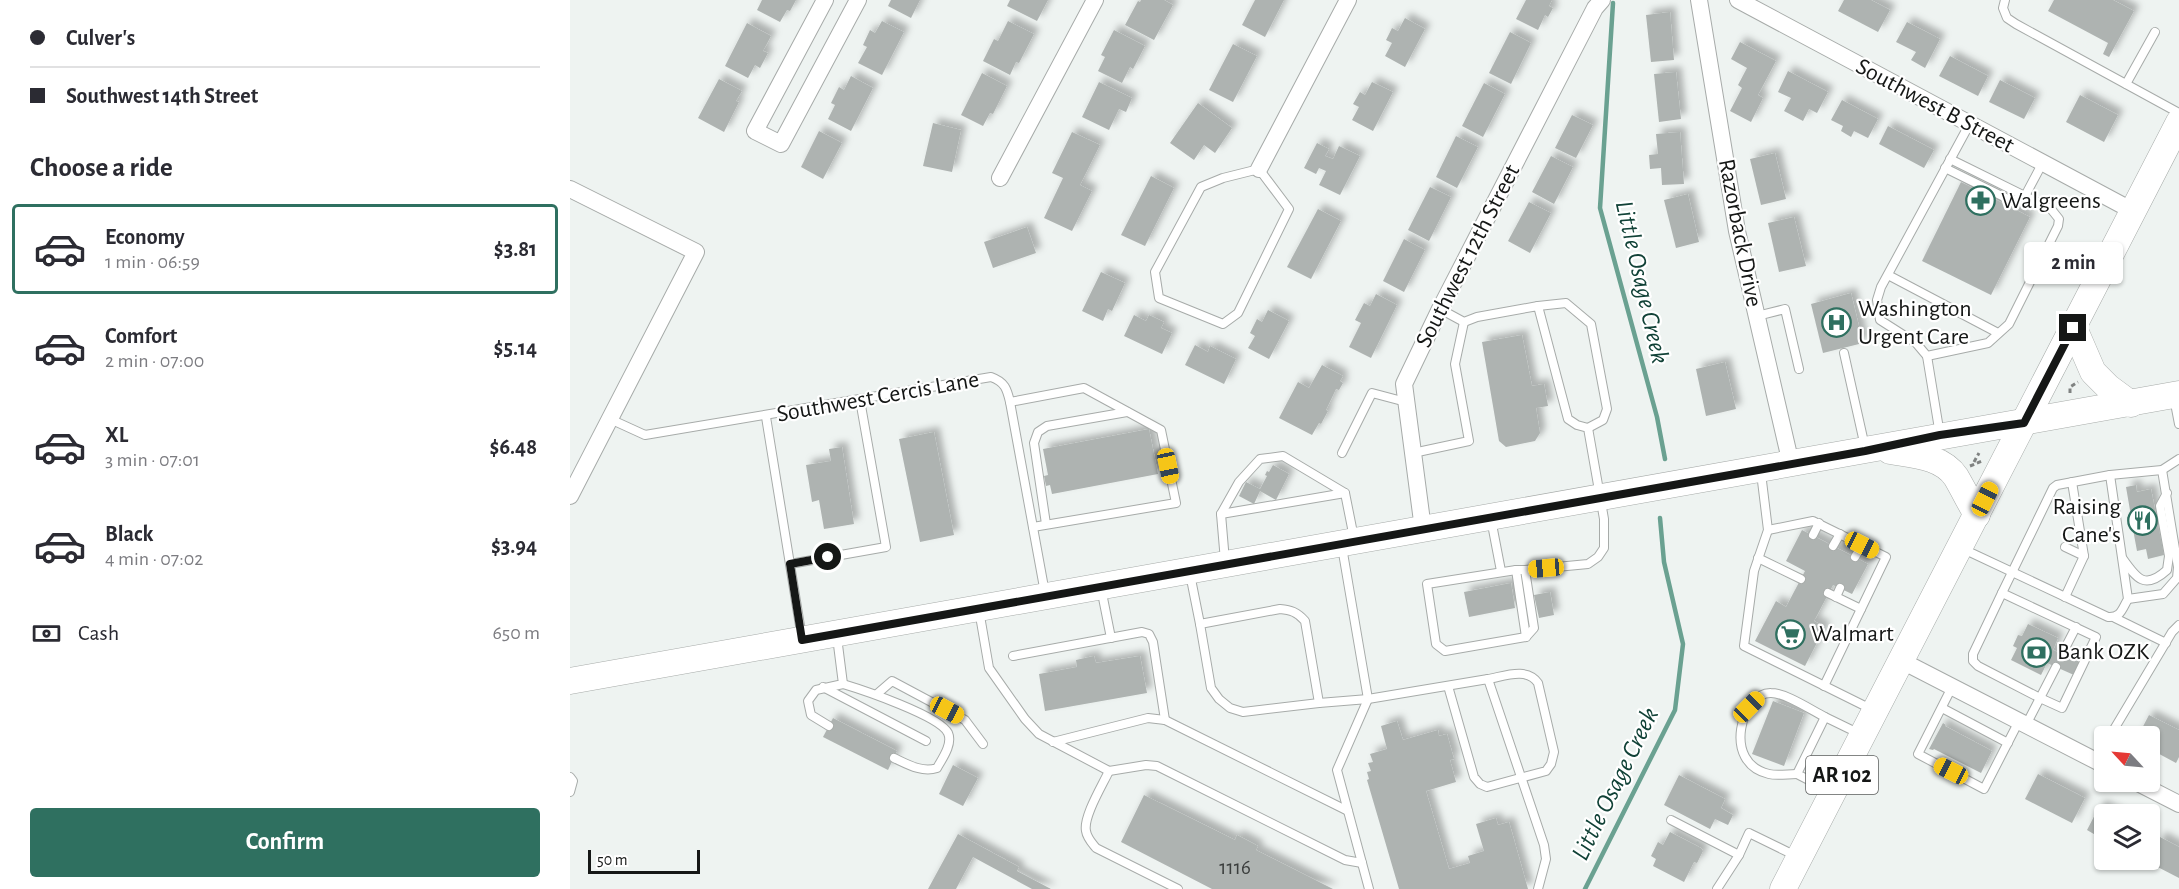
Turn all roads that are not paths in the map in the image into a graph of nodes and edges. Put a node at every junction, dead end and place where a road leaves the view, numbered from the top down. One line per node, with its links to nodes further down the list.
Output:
1 (825, 0): 2 (street)
2 (858, 0)
3 (1095, 0): 18 (street)
4 (1348, 0): 17 (street)
5 (1602, 0): 24 (street, Southwest 12th Street)
6 (1699, 0): 25 (street, Razorback Drive)
7 (1738, 0): 13 (street, Southwest B Street)
8 (2005, 0): 10 (lane)
9 (2155, 32): 10 (lane)
10 (2126, 84): 11 (lane)
11 (2179, 112)
12 (2179, 122): 21 (main road, AR 102)
13 (1969, 125): 14 (lane); 15 (street, Southwest B Street)
14 (1950, 159): 16 (lane); 20 (lane)
15 (2042, 164): 20 (lane); 21 (street, Southwest B Street)
16 (1945, 168): 20 (lane); 22 (lane)
17 (1259, 169): 17 (lane)
18 (1000, 178)
19 (570, 189): 39 (street)
20 (2025, 196): 28 (lane)
21 (2133, 212): 27 (main road, AR 102)
22 (1888, 275): 28 (lane); 30 (lane)
23 (1538, 306): 26 (lane); 42 (lane); 42 (lane)
24 (1440, 309): 26 (lane); 35 (street, Southwest 12th Street)
25 (1756, 316): 31 (lane); 48 (street, Razorback Drive)
26 (1464, 322): 46 (lane)
27 (2073, 328): 36 (main road); 40 (main road, AR 102)
28 (1998, 333): 30 (lane)
29 (1844, 353): 44 (lane)
30 (1928, 356): 43 (lane)
31 (1799, 369)
32 (2176, 395): 36 (main road); 41 (lane)
33 (860, 400): 34 (lane, Southwest Cercis Lane); 38 (lane, Southwest Cercis Lane); 76 (lane)
34 (1010, 402): 37 (lane); 62 (lane, Southwest Cercis Lane)
35 (1406, 402): 45 (lane); 46 (street, Southwest 12th Street)
36 (2131, 404): 40 (main road)
37 (1127, 411): 61 (lane); 61 (lane)
38 (766, 417): 39 (lane, Southwest Cercis Lane); 76 (lane)
39 (610, 418): 55 (street)
40 (2024, 423): 43 (main road); 58 (main road, AR 102)
41 (2179, 424)
42 (1588, 428): 56 (lane)
43 (1940, 435): 44 (main road)
44 (1872, 449): 48 (main road); 58 (main road)
45 (1342, 453)
46 (1413, 453): 63 (street, Southwest 12th Street)
47 (2179, 459): 50 (lane)
48 (1791, 464): 49 (main road)
49 (1760, 469): 56 (main road); 64 (lane)
50 (2162, 470): 51 (lane); 54 (lane)
51 (2110, 475): 52 (lane); 73 (lane)
52 (2072, 482): 72 (lane); 82 (lane)
53 (1345, 493): 57 (lane); 57 (lane); 67 (lane)
54 (2167, 493): 73 (lane); 88 (lane)
55 (570, 496)
56 (1600, 498): 59 (main road); 78 (lane)
57 (1221, 514): 77 (lane)
58 (1977, 515): 71 (main road, AR 102)
59 (1491, 517): 63 (main road); 80 (lane)
60 (1819, 523): 64 (lane); 65 (lane); 66 (lane)
61 (1046, 524): 62 (lane)
62 (1033, 527): 86 (lane, Southwest Cercis Lane)
63 (1423, 529): 67 (main road)
64 (1768, 530): 75 (lane)
65 (1839, 534): 68 (lane); 69 (lane)
66 (1813, 535)
67 (1348, 542): 77 (main road); 112 (lane)
68 (1862, 545): 74 (lane); 90 (lane)
69 (1833, 546)
70 (2065, 547): 72 (lane)
71 (1960, 548): 82 (lane); 101 (main road, AR 102)
72 (2084, 556): 87 (lane)
73 (2121, 556): 88 (lane)
74 (1856, 557)
75 (1758, 558): 81 (lane); 107 (lane)
76 (790, 564): 97 (lane)
77 (1226, 564): 79 (main road)
78 (1520, 570): 80 (lane); 80 (lane)
79 (1190, 571): 83 (main road); 92 (lane)
80 (1501, 571)
81 (1796, 573)
82 (2012, 573): 85 (lane); 87 (lane)
83 (1101, 586): 86 (main road); 96 (lane)
84 (1835, 593): 90 (lane)
85 (2002, 593): 94 (lane); 111 (lane)
86 (1045, 596): 89 (main road)
87 (2064, 597): 91 (lane)
88 (2128, 599): 91 (lane)
89 (978, 608): 95 (main road); 123 (lane)
90 (1861, 609): 107 (lane)
91 (2115, 618): 98 (lane)
92 (1200, 624): 113 (lane); 113 (lane)
93 (2179, 625): 98 (lane)
94 (2076, 627): 99 (lane); 111 (lane)
95 (837, 634): 97 (main road); 105 (lane)
96 (1111, 638): 100 (lane); 117 (lane)
97 (802, 640): 104 (main road)
98 (2166, 643): 120 (lane)
99 (2062, 654)
100 (1013, 656)
101 (1902, 661): 109 (street); 115 (main road, AR 102)
102 (2056, 667): 111 (lane)
103 (1488, 679): 106 (lane); 131 (lane); 131 (lane)
104 (570, 681)
105 (843, 684): 108 (lane); 110 (lane)
106 (1448, 686): 112 (lane); 131 (lane)
107 (1824, 686): 115 (lane)
108 (823, 687): 119 (lane); 122 (lane)
109 (1952, 687): 114 (lane); 118 (street)
110 (877, 694): 125 (lane); 127 (lane)
111 (2040, 698): 118 (lane)
112 (1368, 699): 113 (lane); 136 (lane)
113 (1319, 703)
114 (1941, 708): 124 (lane); 124 (lane)
115 (1876, 711): 121 (main road, AR 102)
116 (1826, 717): 121 (lane); 129 (lane); 129 (lane)
117 (1165, 720): 123 (lane); 136 (lane)
118 (2023, 723): 124 (lane); 126 (street)
119 (829, 726)
120 (2116, 726)
121 (1863, 736): 133 (main road, AR 102)
122 (926, 741)
123 (1053, 742): 128 (lane)
124 (2008, 743)
125 (983, 744)
126 (2094, 754)
127 (894, 758)
128 (1109, 771): 140 (lane); 142 (lane)
129 (1797, 774): 133 (lane)
130 (570, 777): 132 (lane)
131 (1521, 777): 144 (lane)
132 (570, 792)
133 (1833, 792): 139 (main road, AR 102)
134 (2156, 792): 135 (street)
135 (2179, 804)
136 (1348, 811): 140 (lane)
137 (1671, 820): 138 (lane)
138 (1739, 855): 139 (lane); 145 (lane)
139 (1799, 857): 141 (main road, AR 102)
140 (1362, 863): 143 (lane)
141 (1787, 887)
142 (1178, 889)
143 (1370, 889)
144 (1538, 889)
145 (1717, 889)

